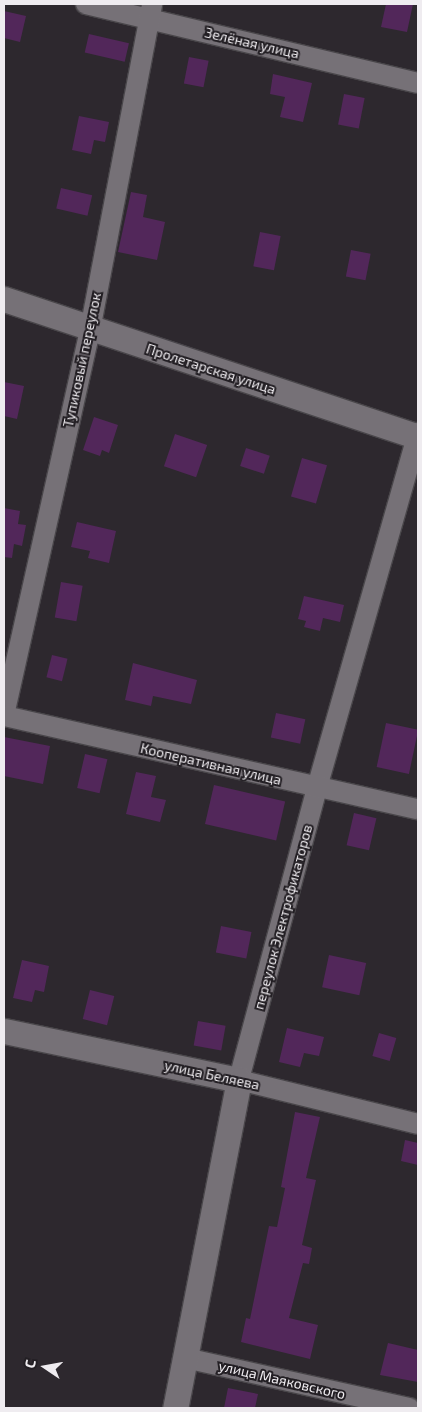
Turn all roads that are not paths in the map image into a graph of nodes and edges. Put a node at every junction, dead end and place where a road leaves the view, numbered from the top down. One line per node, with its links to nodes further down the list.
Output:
1 (86, 4): 2 (street, Зелёная улица)
2 (150, 11): 3 (street, Зелёная улица); 5 (street, Тупиковый переулок)
3 (418, 83)
4 (4, 299): 5 (street, Пролетарская улица)
5 (90, 330): 6 (street, Пролетарская улица); 7 (street, Тупиковый переулок)
6 (417, 435): 8 (street, переулок Электрофикаторов)
7 (4, 716): 8 (street, Кооперативная улица)
8 (317, 788): 9 (street, Кооперативная улица); 11 (street, переулок Электрофикаторов)
9 (418, 810)
10 (4, 1031): 11 (street, улица Беляева)
11 (239, 1080): 12 (street, улица Беляева); 13 (street, переулок Электрофикаторов)
12 (418, 1124)
13 (185, 1358): 14 (street, переулок Электрофикаторов); 15 (street, улица Маяковского)
14 (175, 1408)
15 (409, 1408)

